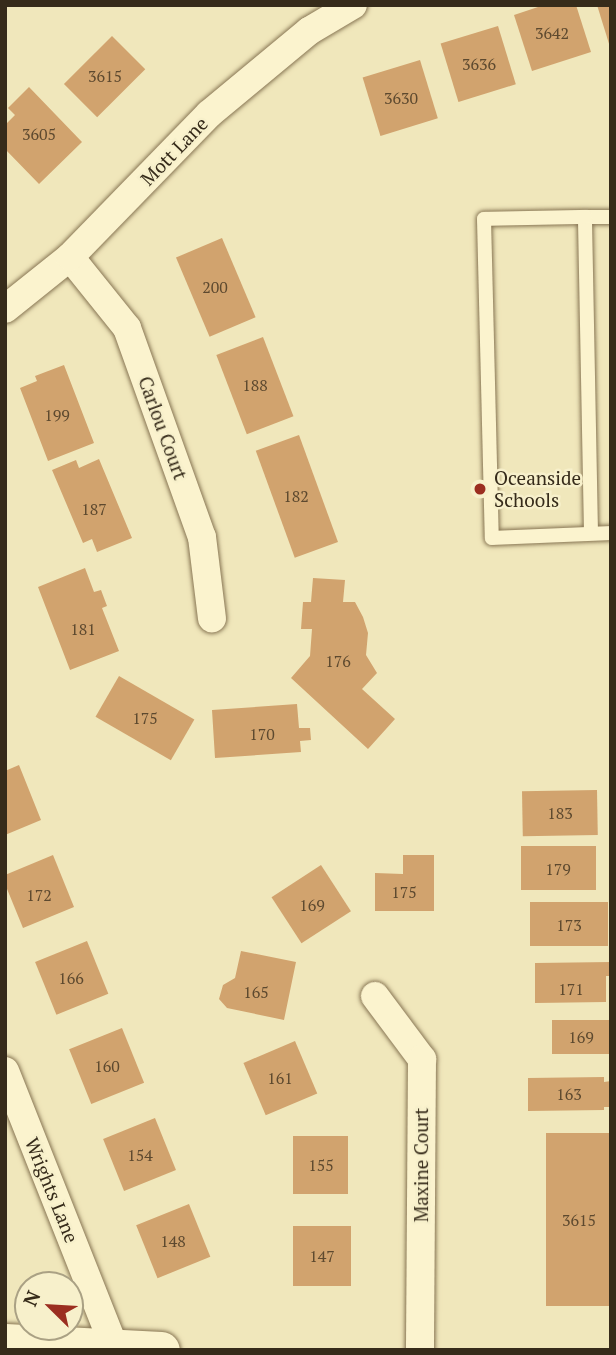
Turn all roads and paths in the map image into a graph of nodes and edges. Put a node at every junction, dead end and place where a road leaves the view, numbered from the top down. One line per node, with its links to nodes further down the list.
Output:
1 (353, 5): 4 (street, Mott Lane)
2 (585, 217): 3 (lane); 6 (lane); 6 (lane)
3 (611, 218)
4 (70, 257): 5 (street, Mott Lane); 8 (street, Carlou Court)
5 (5, 309)
6 (592, 533): 7 (lane)
7 (611, 533)
8 (212, 618)
9 (375, 996): 14 (street, Maxine Court)
10 (5, 1071): 12 (street, Wrights Lane)
11 (5, 1342): 12 (street)
12 (114, 1348): 13 (street)
13 (161, 1350)
14 (420, 1350)

